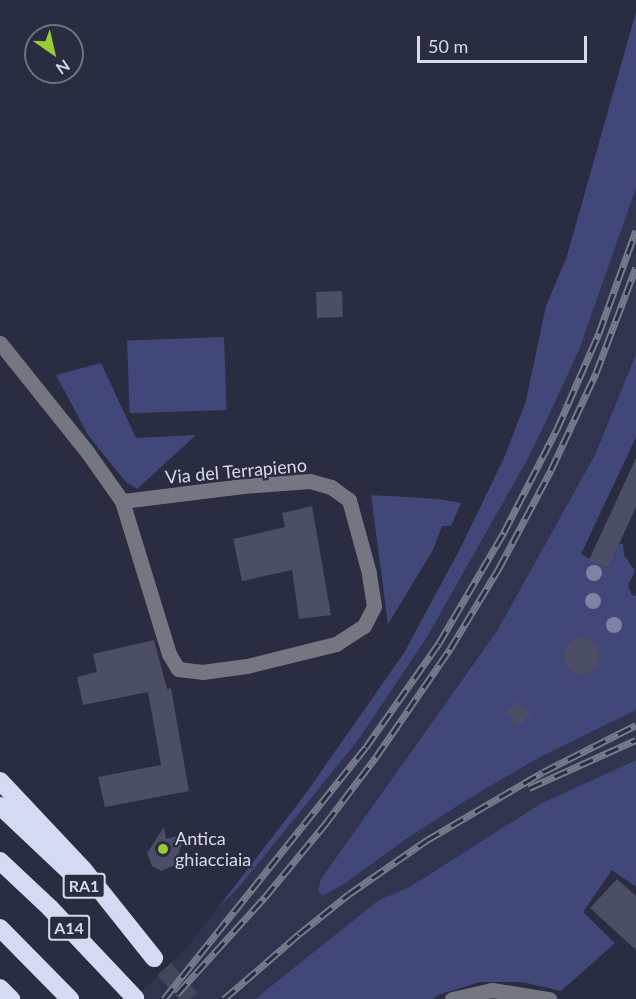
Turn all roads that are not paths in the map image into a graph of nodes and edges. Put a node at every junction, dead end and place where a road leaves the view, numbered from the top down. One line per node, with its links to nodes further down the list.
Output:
1 (0, 343): 2 (street, Via del Terrapieno)
2 (122, 501): 2 (street, Via del Terrapieno)
3 (0, 781): 4 (highway, RA1)
4 (0, 806)
5 (0, 861): 8 (highway, A14)
6 (0, 928): 10 (highway, A14)
7 (0, 988): 9 (highway)
8 (135, 998)
9 (11, 999)
10 (70, 999)
11 (452, 999): 12 (street)
12 (549, 999)

